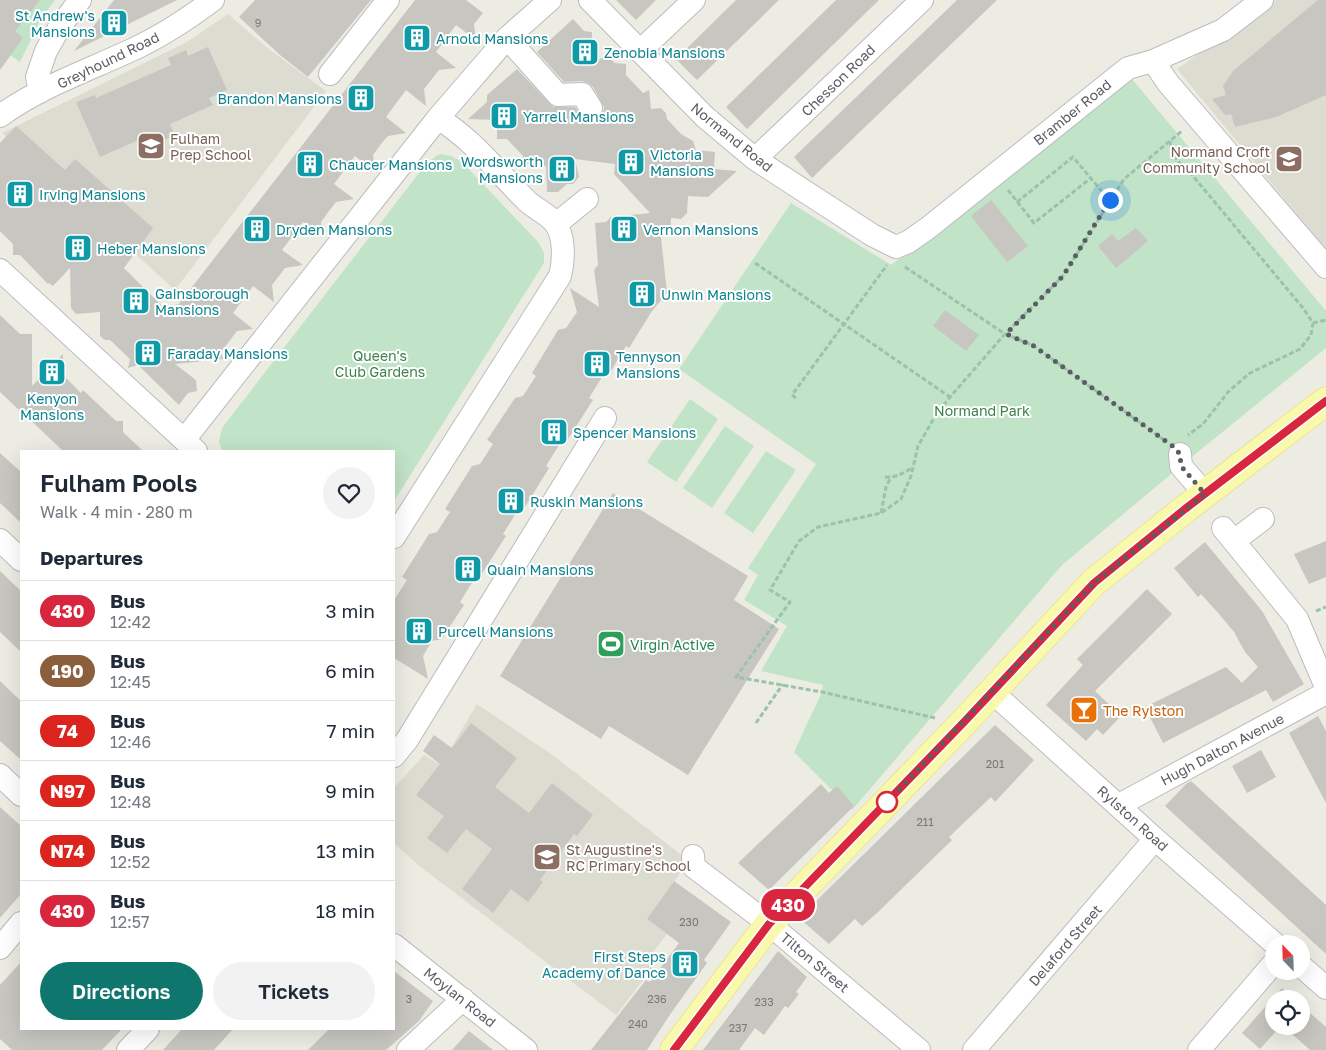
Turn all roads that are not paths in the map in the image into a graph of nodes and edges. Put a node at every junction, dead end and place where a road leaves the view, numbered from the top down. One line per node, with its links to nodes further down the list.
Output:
1 (80, 0): 13 (street)
2 (213, 0): 13 (street, Greyhound Road)
3 (388, 0): 12 (street)
4 (550, 0): 9 (street)
5 (590, 0): 10 (street, Normand Road)
6 (694, 0): 10 (street)
7 (922, 0): 17 (street, Chesson Road)
8 (1262, 0): 11 (street, Bramber Road)
9 (507, 38): 14 (street); 16 (street)
10 (640, 51): 17 (street, Normand Road)
11 (1153, 60): 20 (street, Bramber Road); 21 (street)
12 (330, 74)
13 (40, 92): 15 (street, Greyhound Road)
14 (590, 108)
15 (0, 116)
16 (438, 118): 19 (street); 25 (street)
17 (755, 159): 20 (street, Normand Road)
18 (587, 199): 19 (street)
19 (556, 224): 29 (street)
20 (898, 256)
21 (1326, 266)
22 (0, 270): 25 (street)
23 (1326, 401): 27 (main road)
24 (605, 418): 35 (street)
25 (190, 446)
26 (1177, 450): 27 (street)
27 (1205, 494): 33 (main road)
28 (1263, 519): 32 (street)
29 (395, 535)
30 (0, 540): 31 (street)
31 (20, 559)
32 (1326, 687)
33 (991, 691): 38 (street, Rylston Road); 42 (main road)
34 (1326, 693): 38 (street, Hugh Dalton Avenue)
35 (397, 753)
36 (0, 775): 37 (street)
37 (20, 794)
38 (1119, 805): 39 (street, Rylston Road)
39 (1155, 839): 43 (street, Rylston Road); 56 (street, Delaford Street)
40 (693, 856): 42 (street, Tilton Street)
41 (20, 924): 45 (street)
42 (769, 924): 54 (main road); 55 (street, Tilton Street)
43 (1265, 935)
44 (395, 946): 49 (street, Moylan Road)
45 (0, 948)
46 (1265, 973): 57 (street)
47 (1310, 974): 48 (street)
48 (1326, 988)
49 (463, 999): 52 (street); 53 (street, Moylan Road)
50 (147, 1030): 51 (street)
51 (128, 1050)
52 (408, 1050)
53 (526, 1050)
54 (674, 1050)
55 (919, 1050)
56 (974, 1050)
57 (1199, 1050)

